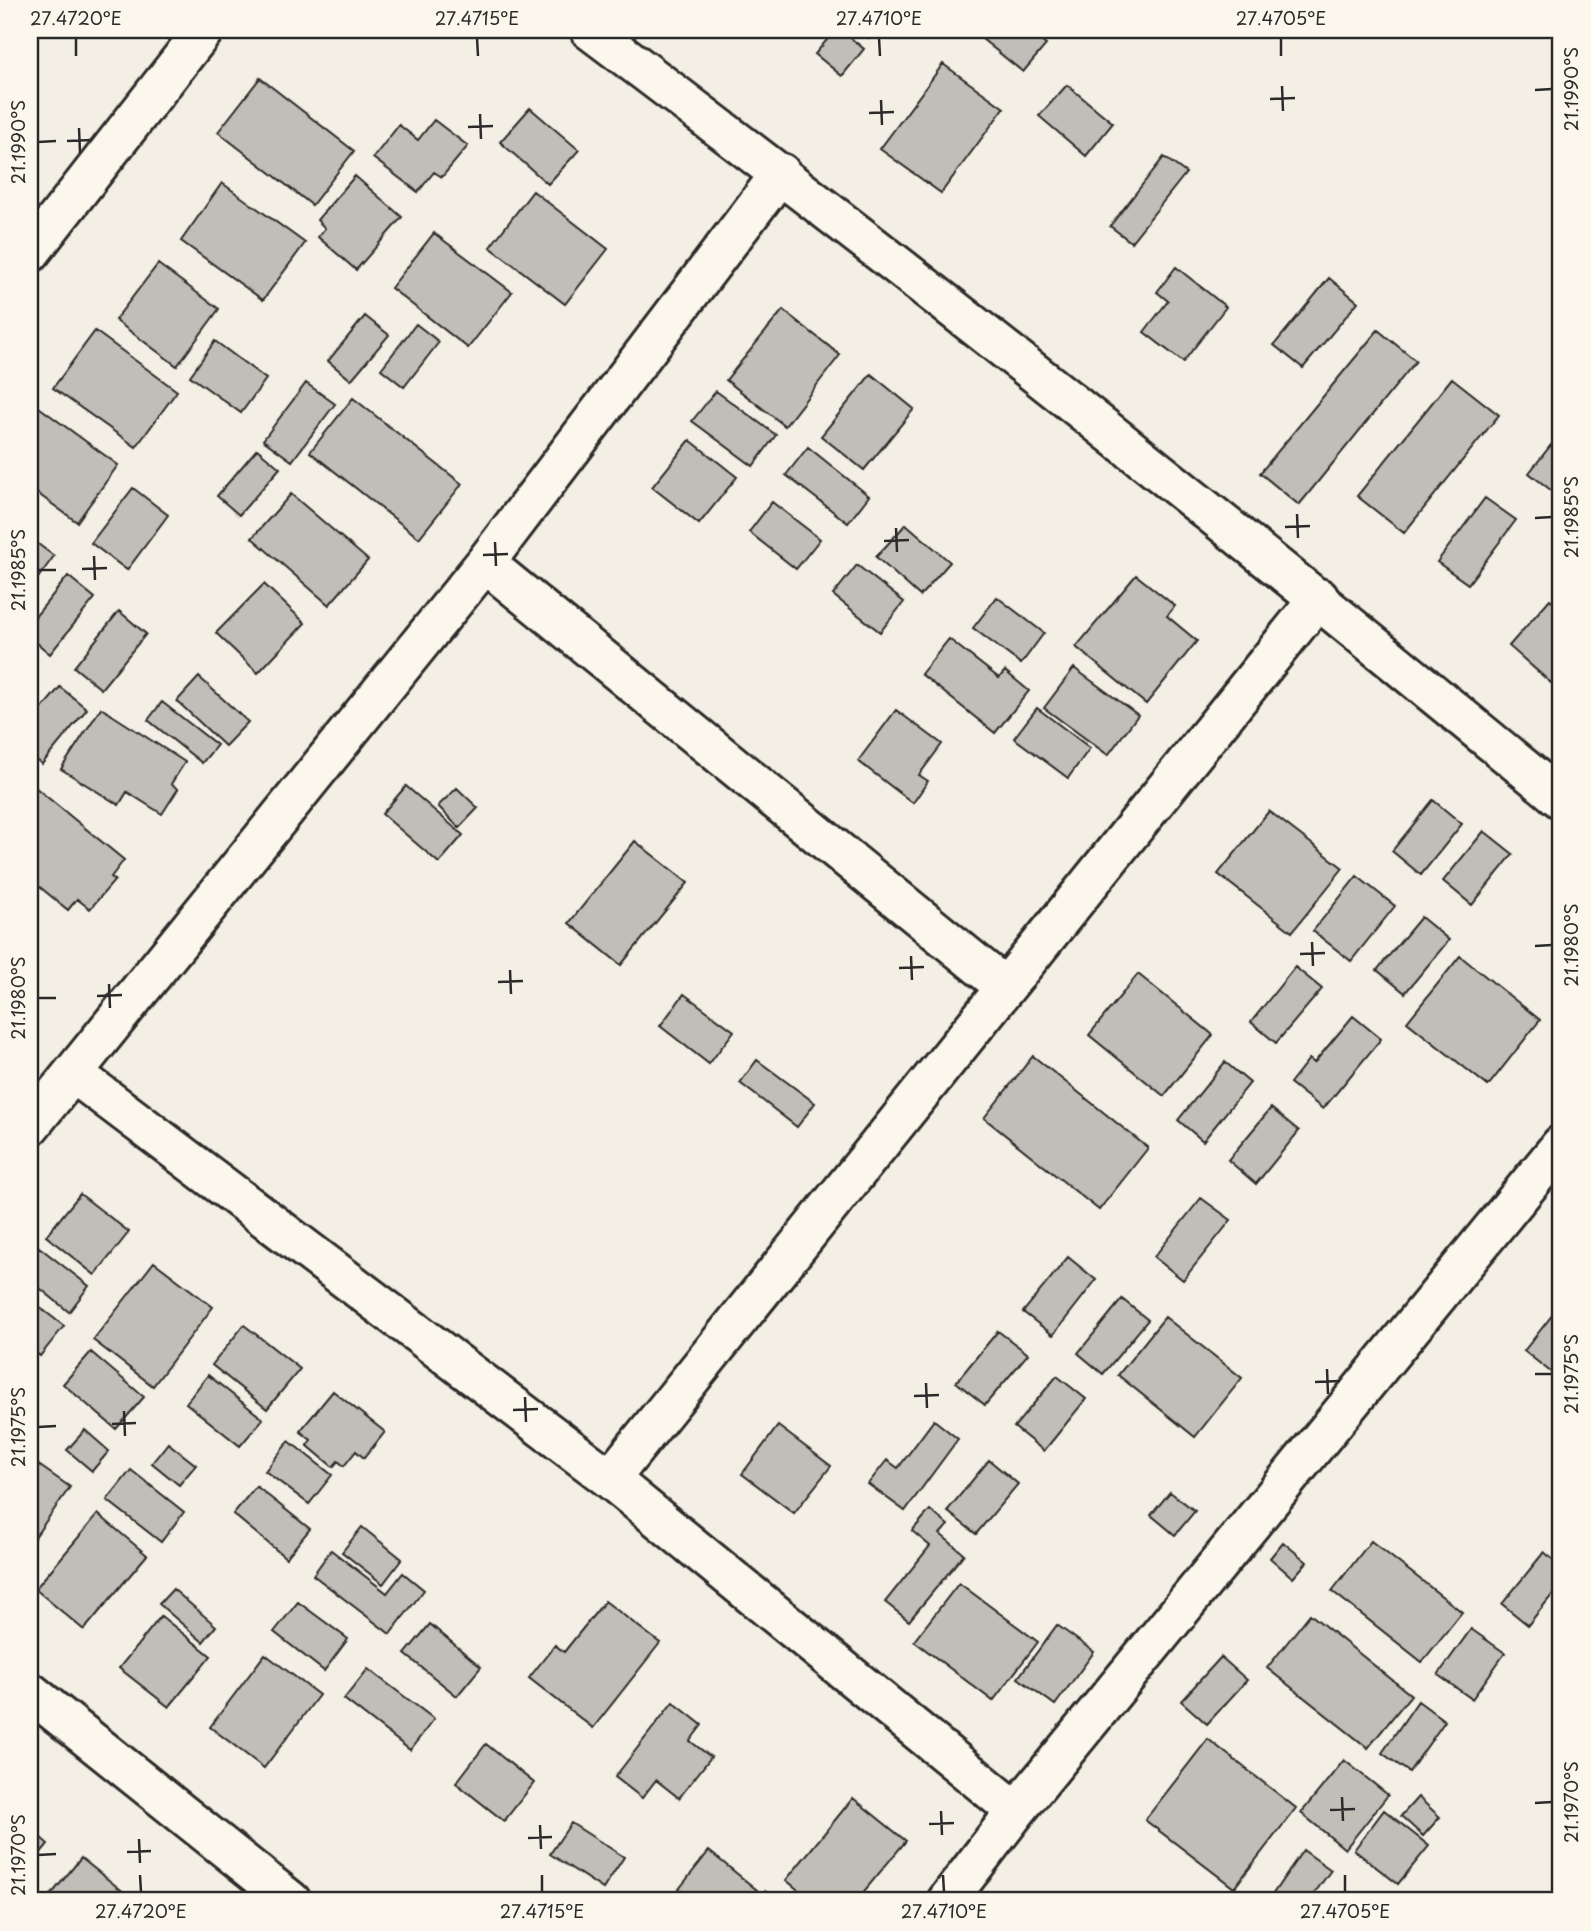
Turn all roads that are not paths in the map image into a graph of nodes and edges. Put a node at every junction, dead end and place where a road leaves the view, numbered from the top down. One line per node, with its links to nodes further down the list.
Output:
1 (204, 30): 4 (street)
2 (590, 30): 3 (street)
3 (781, 173): 5 (street); 6 (street)
4 (30, 253)
5 (485, 563): 8 (street); 9 (street)
6 (1319, 598): 7 (street); 8 (street)
7 (1561, 799)
8 (1005, 987): 12 (street)
9 (73, 1073): 10 (street); 12 (street)
10 (30, 1126)
11 (1561, 1145): 14 (street)
12 (610, 1479): 14 (street)
13 (30, 1692): 15 (street)
14 (1016, 1811): 16 (street)
15 (291, 1901)
16 (947, 1901)

